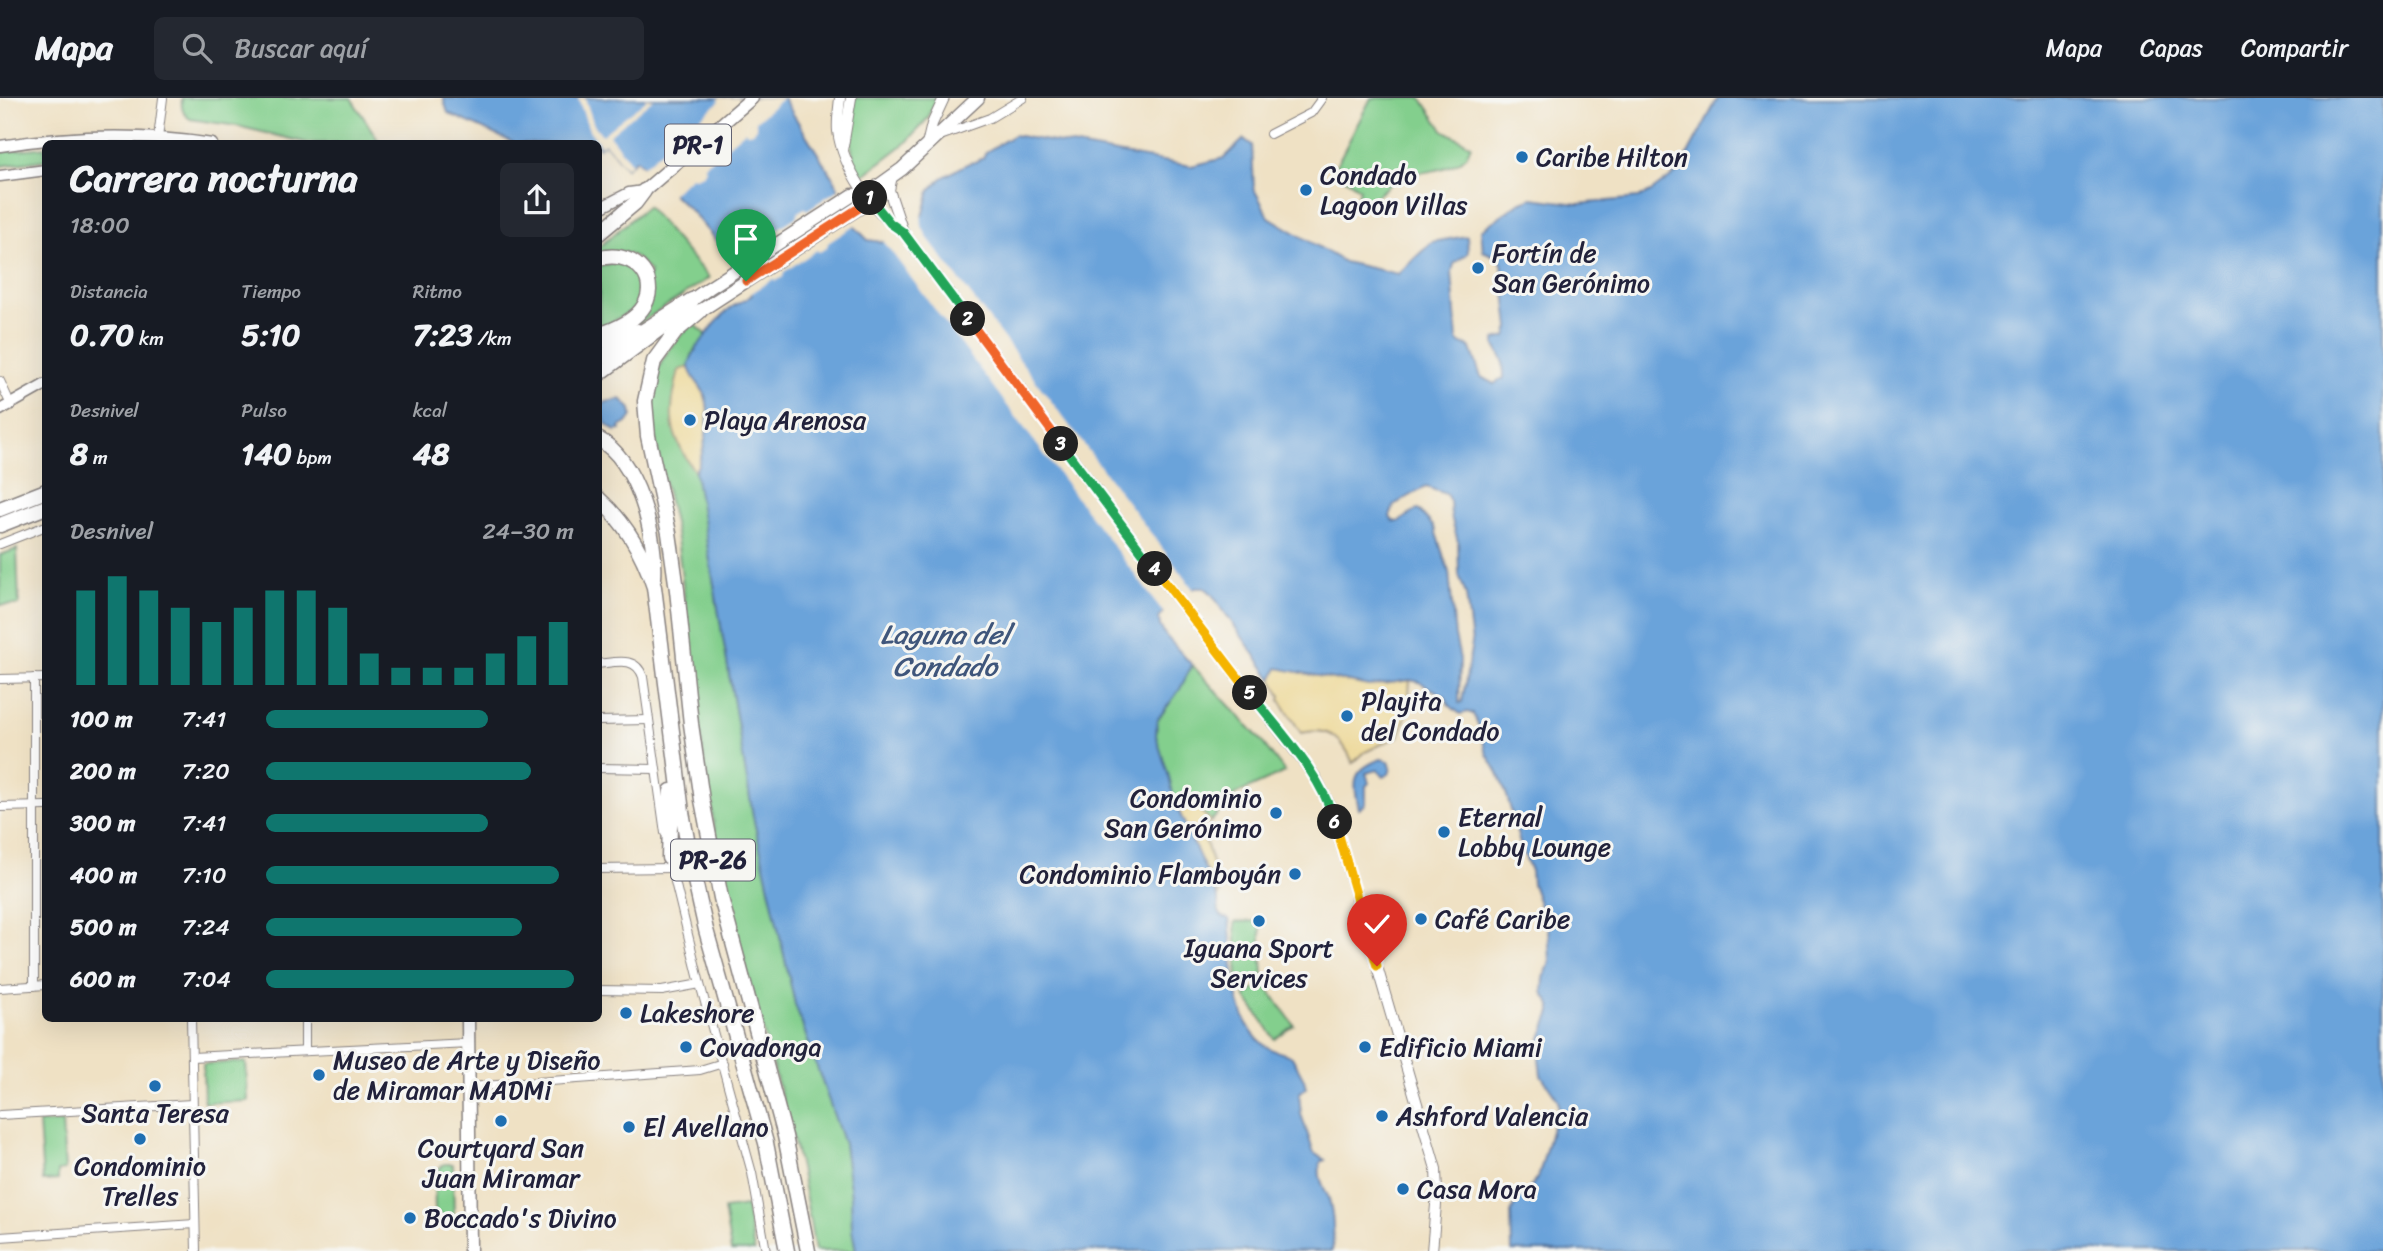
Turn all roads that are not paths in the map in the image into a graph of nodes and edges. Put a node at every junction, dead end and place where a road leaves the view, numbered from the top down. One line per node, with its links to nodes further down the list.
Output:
1 (163, 98): 15 (street)
2 (752, 98): 23 (main road, PR-1)
3 (841, 98): 19 (street)
4 (851, 98): 19 (street)
5 (944, 98): 18 (street)
6 (967, 98): 10 (main road)
7 (978, 98): 10 (main road)
8 (1023, 98): 12 (street)
9 (1322, 98): 11 (street)
10 (960, 116): 12 (main road)
11 (1270, 134)
12 (938, 137): 18 (main road)
13 (57, 140): 14 (main road)
14 (130, 140)
15 (157, 140)
16 (42, 142): 17 (main road)
17 (0, 146)
18 (927, 146): 22 (main road)
19 (843, 148): 24 (street)
20 (42, 171): 21 (main road)
21 (0, 176)
22 (892, 176): 24 (main road); 27 (street)
23 (644, 191): 25 (main road); 26 (highway, PR-1)
24 (867, 194): 27 (street); 29 (main road); 29 (main road)
25 (602, 207)
26 (602, 231)
27 (903, 232): 83 (street)
28 (602, 258): 30 (highway)
29 (696, 305): 31 (main road); 32 (highway); 33 (main road); 82 (highway, PR-26)
30 (602, 334)
31 (602, 343)
32 (602, 358)
33 (602, 373)
34 (0, 382): 36 (street)
35 (42, 386): 36 (main road)
36 (11, 404): 37 (main road)
37 (0, 410)
38 (602, 442): 46 (highway)
39 (42, 493): 41 (highway)
40 (602, 502): 46 (highway, PR-26)
41 (0, 509)
42 (42, 509): 43 (highway)
43 (0, 525)
44 (42, 528): 45 (street)
45 (0, 544)
46 (654, 587): 53 (highway, PR-26)
47 (602, 664): 51 (street)
48 (34, 678): 49 (street); 50 (street); 58 (street)
49 (42, 678)
50 (0, 679)
51 (649, 720): 52 (street); 55 (street)
52 (602, 721)
53 (674, 755): 59 (highway); 81 (highway, PR-26)
54 (602, 768): 55 (street)
55 (656, 769): 59 (street)
56 (42, 806): 58 (street)
57 (0, 807): 58 (street)
58 (35, 807): 63 (street)
59 (671, 863): 60 (street); 61 (street)
60 (602, 869)
61 (700, 984): 65 (street); 72 (street)
62 (42, 985): 63 (street)
63 (34, 986): 64 (street)
64 (0, 988)
65 (602, 990)
66 (191, 1022): 71 (street)
67 (305, 1022): 70 (street)
68 (468, 1022): 69 (main road)
69 (468, 1043): 70 (street); 73 (main road)
70 (306, 1051): 71 (street)
71 (192, 1057): 74 (street)
72 (723, 1063): 73 (street); 80 (street)
73 (469, 1087): 79 (main road)
74 (192, 1104): 75 (street); 76 (street)
75 (0, 1115)
76 (195, 1224): 77 (street); 78 (street)
77 (0, 1237)
78 (196, 1251)
79 (470, 1251)
80 (766, 1251)
81 (787, 1251)
82 (808, 1251)
83 (1432, 1251)

